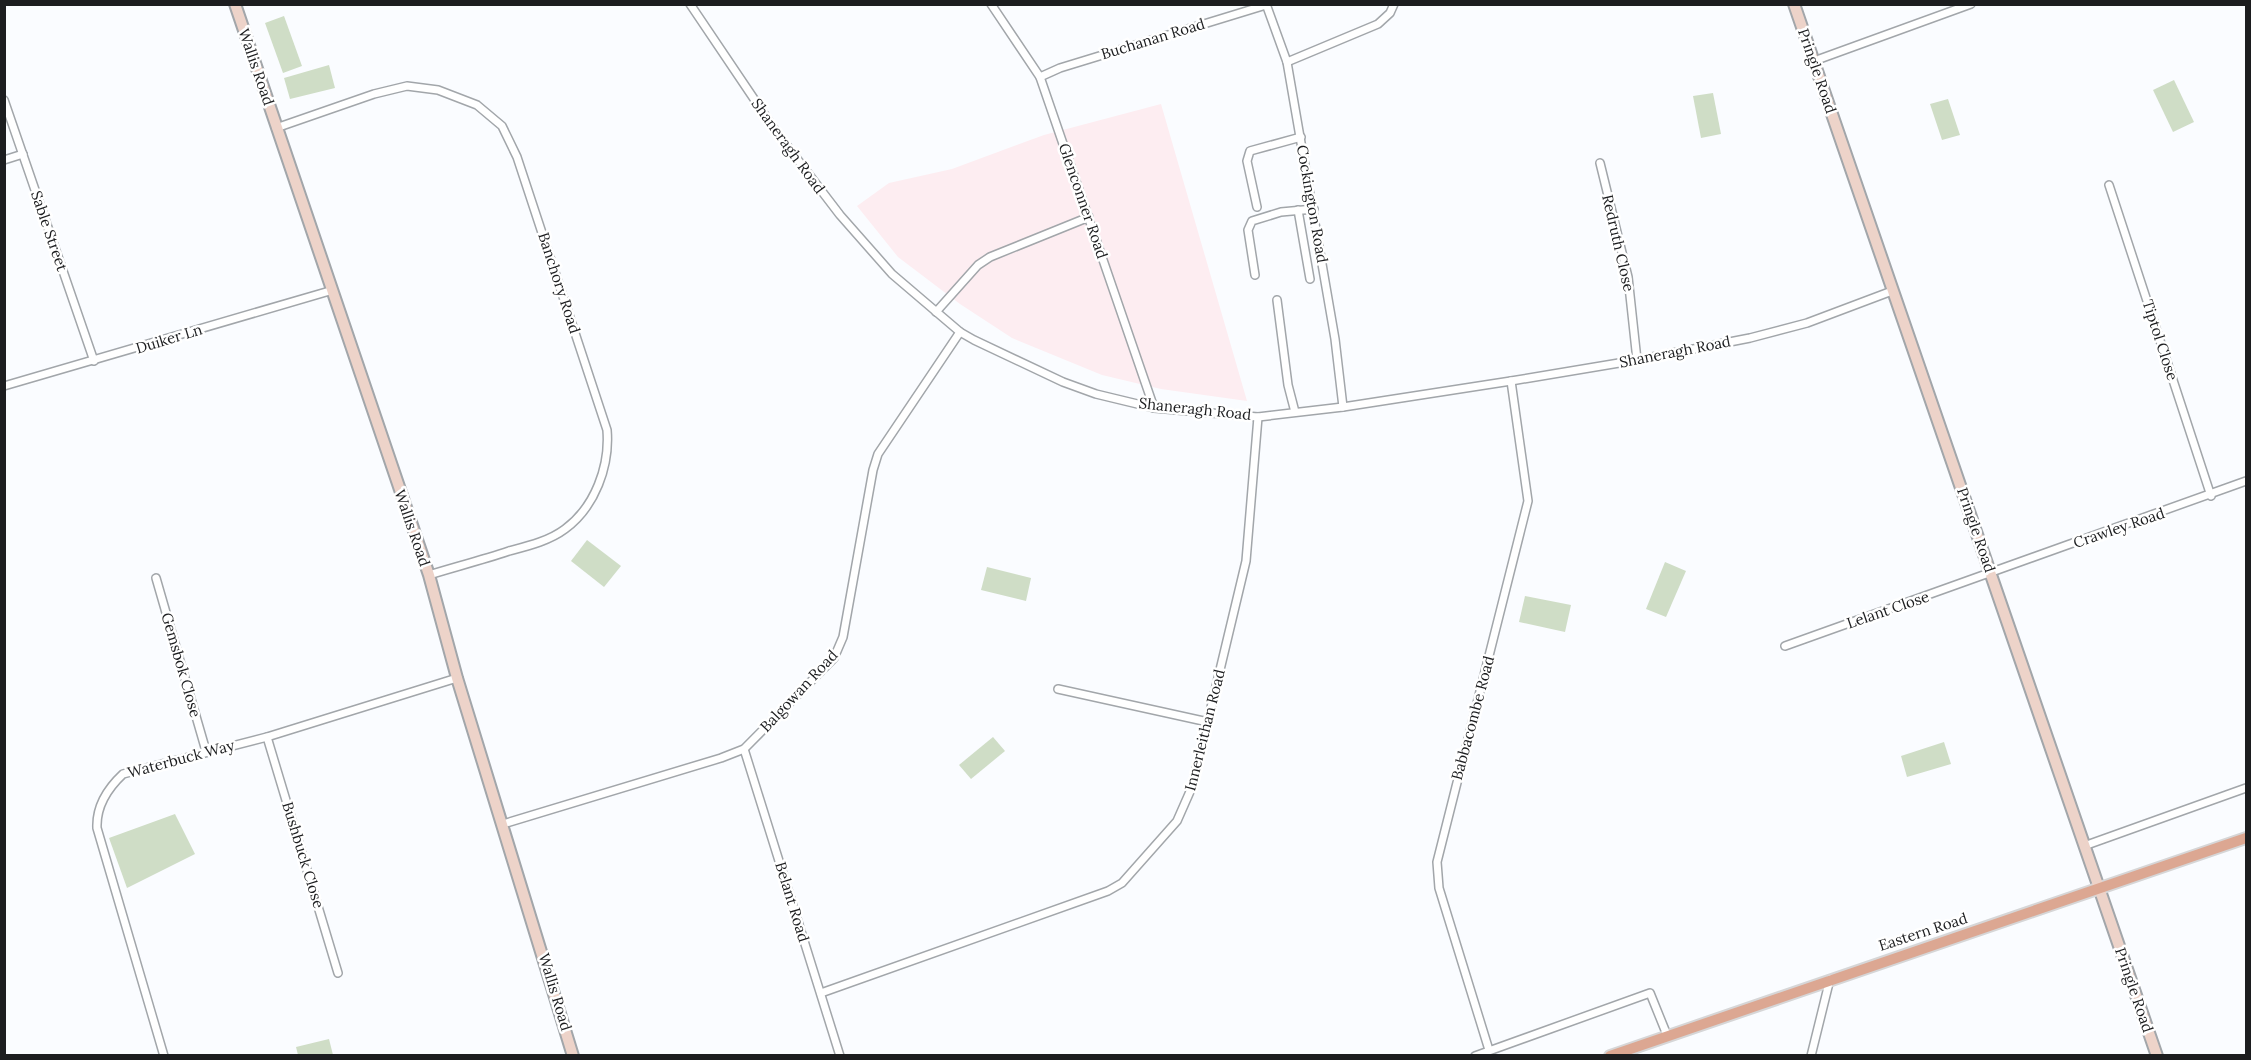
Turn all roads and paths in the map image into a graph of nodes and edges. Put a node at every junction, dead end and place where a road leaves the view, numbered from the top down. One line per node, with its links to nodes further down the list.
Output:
1 (235, 4): 12 (street, Wallis Road)
2 (690, 4): 27 (street, Shaneragh Road)
3 (991, 4): 10 (street, Glenconner Road)
4 (1394, 4): 9 (street)
5 (1794, 4): 8 (street, Pringle Road)
6 (1971, 4): 8 (street)
7 (1266, 5): 9 (street, Cockington Road); 10 (street, Buchanan Road)
8 (1814, 61): 25 (street, Pringle Road)
9 (1287, 62): 13 (street, Cockington Road)
10 (1040, 77): 21 (street, Glenconner Road)
11 (4, 100): 14 (street, Sable Street)
12 (276, 128): 24 (street, Wallis Road); 40 (street, Banchory Road)
13 (1301, 137): 18 (street); 19 (street, Cockington Road)
14 (22, 154): 15 (street); 30 (street, Sable Street)
15 (4, 160)
16 (1599, 163): 29 (street, Redruth Close)
17 (2109, 185): 38 (street, Tiptol Close)
18 (1257, 207)
19 (1314, 209): 20 (street); 33 (street, Cockington Road)
20 (1298, 210): 22 (street); 23 (street)
21 (1089, 217): 27 (street); 34 (street, Glenconner Road)
22 (1255, 275)
23 (1310, 279)
24 (333, 290): 30 (street, Duiker Ln); 40 (street, Wallis Road)
25 (1892, 291): 29 (street, Shaneragh Road); 39 (street, Pringle Road)
26 (1277, 300): 35 (street)
27 (936, 312): 28 (street, Shaneragh Road)
28 (960, 332): 34 (street, Shaneragh Road); 47 (street, Balgowan Road)
29 (1637, 360): 31 (street, Shaneragh Road)
30 (94, 361): 32 (street, Duiker Ln)
31 (1511, 381): 33 (street, Shaneragh Road); 58 (street, Babbacombe Road)
32 (4, 386)
33 (1342, 407): 35 (street, Shaneragh Road)
34 (1154, 408): 36 (street, Shaneragh Road)
35 (1295, 412): 36 (street, Shaneragh Road)
36 (1258, 417): 45 (street, Innerleithan Road)
37 (2247, 481): 38 (street, Crawley Road)
38 (2211, 495): 39 (street, Crawley Road)
39 (1991, 573): 42 (street, Lelant Close); 52 (street, Pringle Road)
40 (429, 575): 43 (street, Wallis Road)
41 (156, 578): 48 (street, Gemsbok Close)
42 (1785, 646)
43 (457, 678): 46 (street, Waterbuck Way); 50 (street, Wallis Road)
44 (1058, 689): 45 (street)
45 (1208, 722): 56 (street, Innerleithan Road)
46 (267, 737): 48 (street, Waterbuck Way); 54 (street, Bushbuck Close)
47 (744, 748): 50 (street, Balgowan Road); 56 (street, Belant Road)
48 (206, 751): 59 (street, Waterbuck Way)
49 (2247, 788): 52 (street)
50 (503, 824): 60 (street, Wallis Road)
51 (2247, 838): 53 (main road, Eastern Road)
52 (2084, 846): 53 (street, Pringle Road)
53 (2099, 890): 55 (main road, Eastern Road); 65 (street, Pringle Road)
54 (338, 973)
55 (1830, 979): 57 (main road, Eastern Road); 64 (street)
56 (821, 993): 61 (street, Belant Road)
57 (1667, 1035): 58 (street); 63 (main road, Eastern Road)
58 (1489, 1050): 62 (street)
59 (164, 1056)
60 (573, 1056)
61 (840, 1056)
62 (1475, 1056)
63 (1610, 1056)
64 (1811, 1056)
65 (2157, 1056)

